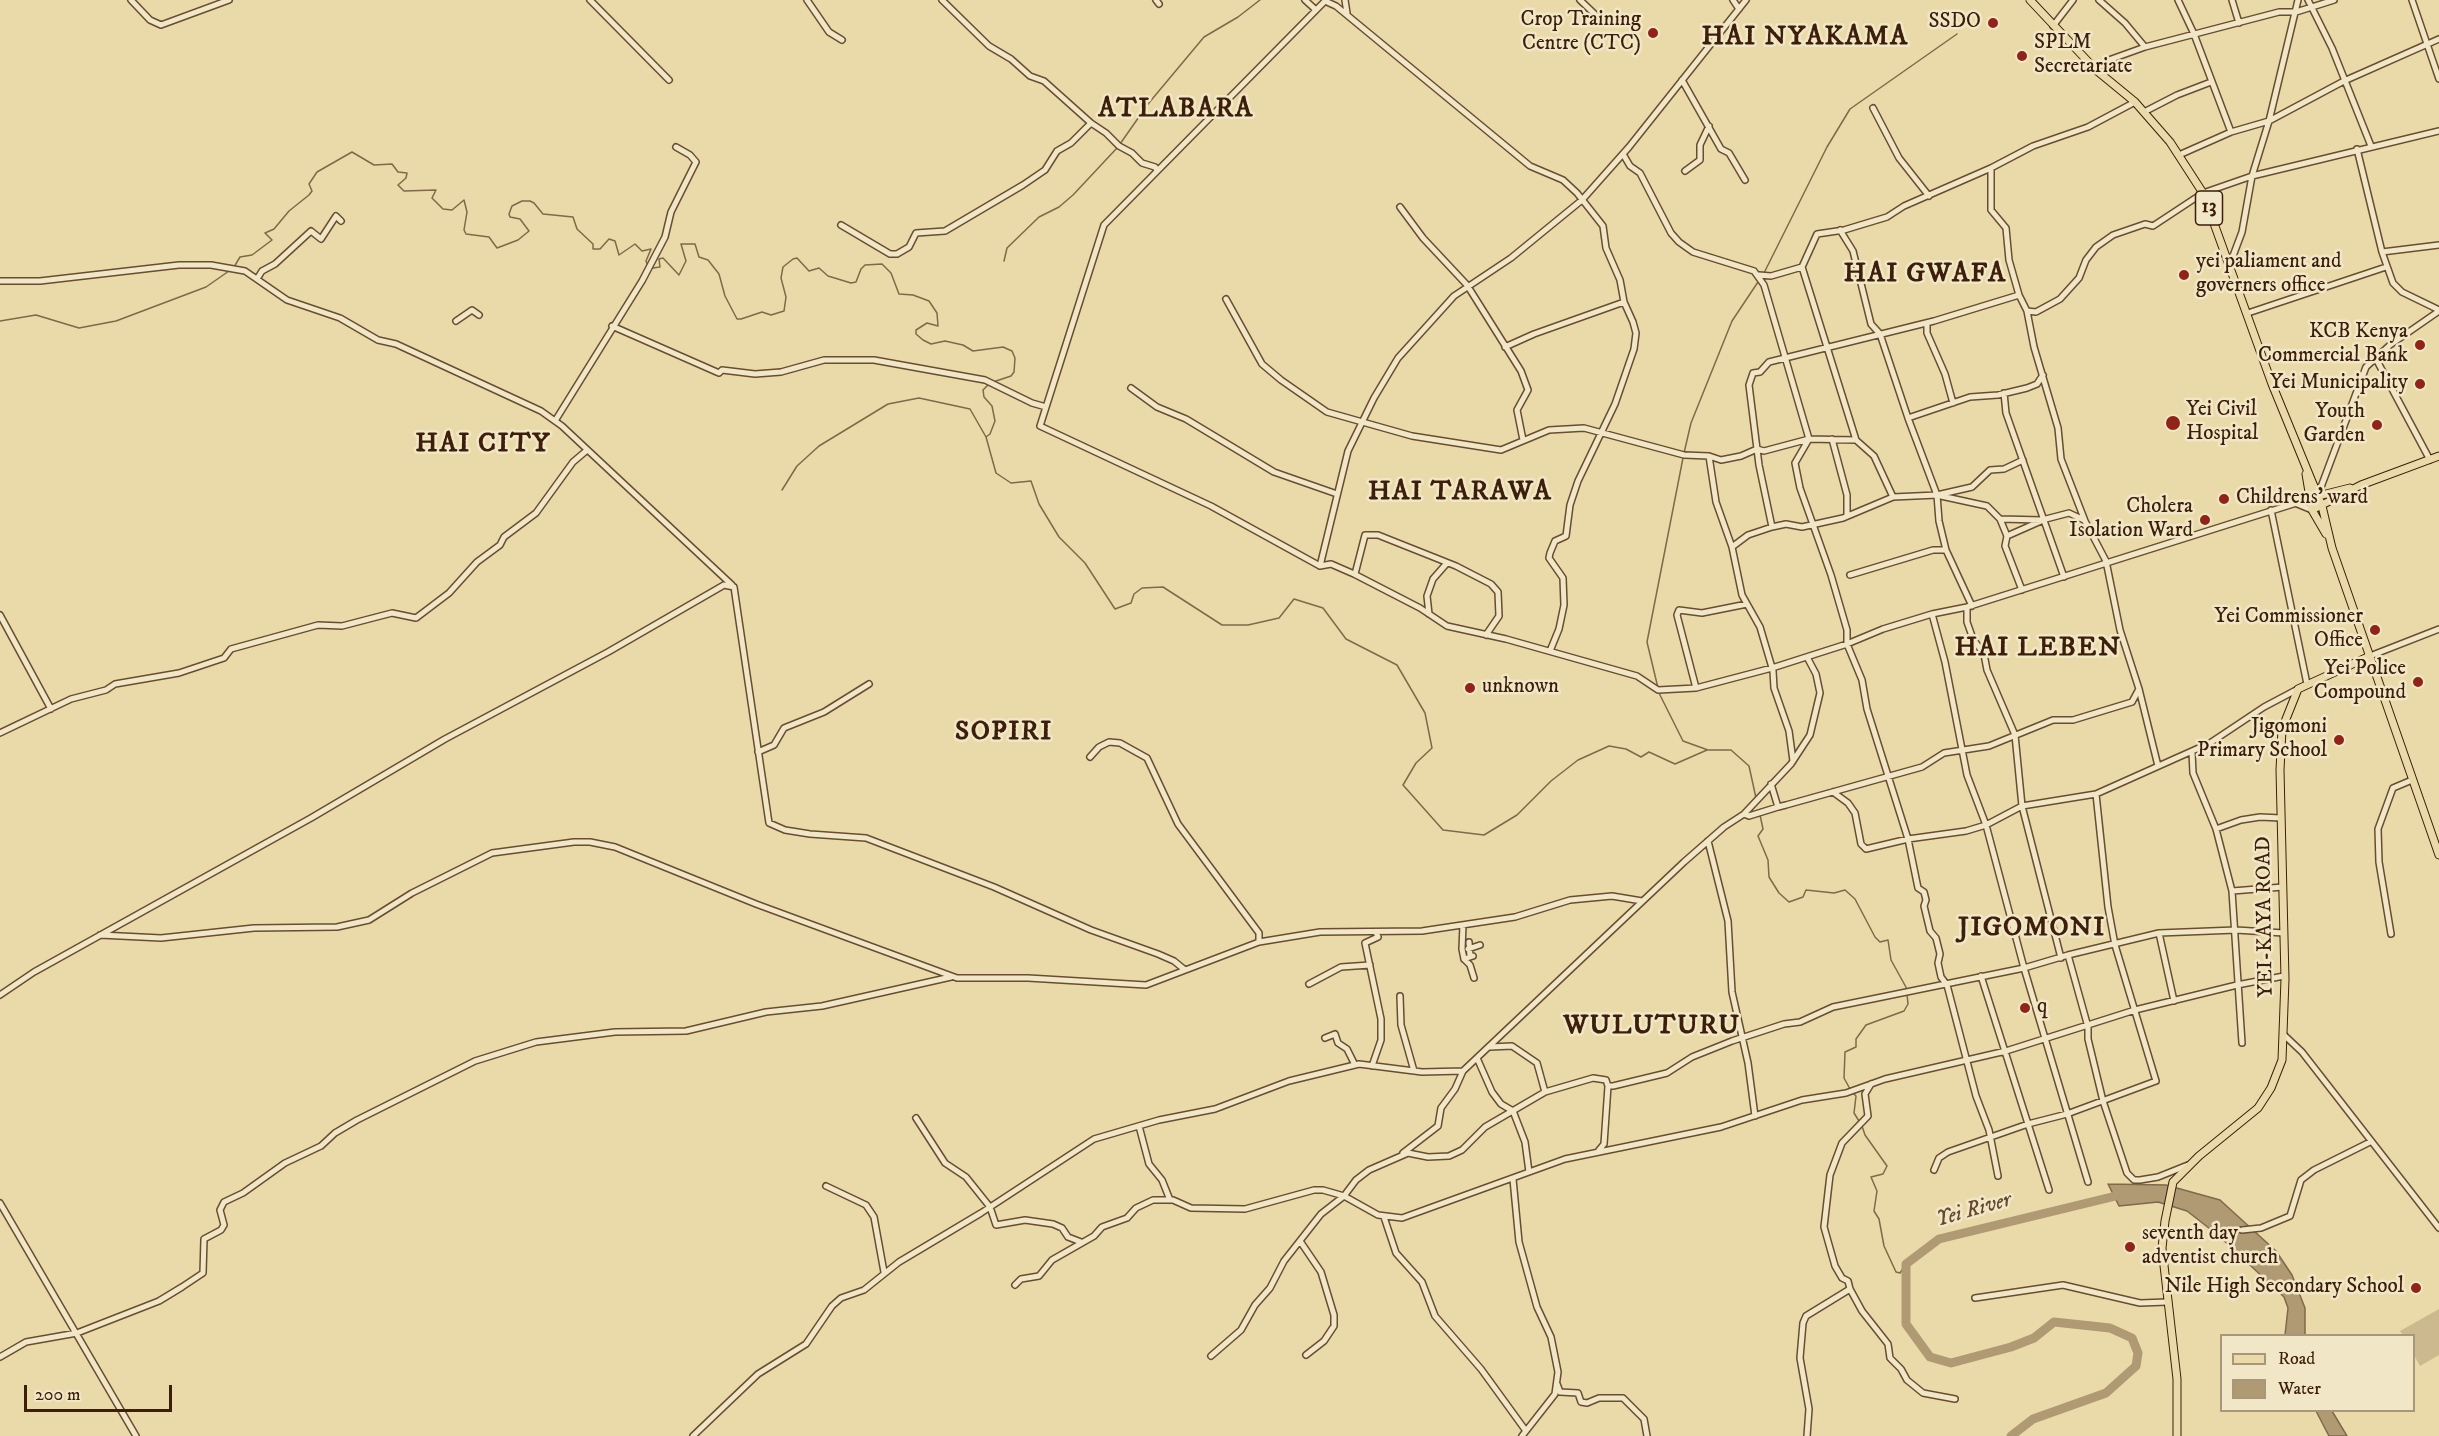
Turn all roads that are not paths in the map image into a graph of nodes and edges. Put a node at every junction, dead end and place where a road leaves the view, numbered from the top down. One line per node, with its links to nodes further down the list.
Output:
1 (131, 0): 2 (street)
2 (229, 0)
3 (590, 0): 36 (street)
4 (807, 0): 31 (street)
5 (942, 0): 44 (street)
6 (1305, 0): 23 (street)
7 (1345, 0): 25 (street)
8 (1580, 0): 26 (street)
9 (1733, 0): 22 (street)
10 (1746, 0): 22 (street)
11 (2030, 0): 28 (main road, 13)
12 (2073, 0): 28 (street)
13 (2099, 0): 33 (street)
14 (2178, 0): 29 (street)
15 (2232, 0): 27 (street)
16 (2298, 0): 24 (street)
17 (2308, 0): 21 (street)
18 (2334, 0): 21 (street)
19 (2412, 0): 32 (street)
20 (1326, 1): 23 (street); 25 (street)
21 (2313, 7): 24 (street); 38 (street)
22 (1739, 9): 37 (street)
23 (1316, 10): 54 (street)
24 (2296, 12): 27 (street); 43 (street)
25 (1349, 17): 60 (street)
26 (1604, 23)
27 (2239, 23): 29 (street)
28 (2053, 26): 34 (main road, 13)
29 (2194, 34): 33 (street); 39 (street)
30 (2439, 39): 32 (street)
31 (842, 40)
32 (2428, 44): 35 (street); 38 (street)
33 (2145, 48): 34 (street)
34 (2096, 70): 40 (main road, 13)
35 (2439, 79)
36 (669, 80)
37 (1682, 80): 45 (street); 51 (street)
38 (2344, 81): 43 (street); 48 (street)
39 (2211, 82): 42 (street); 47 (street)
40 (2135, 102): 42 (main road, 13); 53 (street)
41 (1873, 108): 59 (street)
42 (2144, 112): 52 (main road, 13)
43 (2269, 121): 47 (street); 56 (street)
44 (1091, 123): 54 (street); 63 (street)
45 (1709, 126): 55 (street); 57 (street)
46 (2439, 131): 48 (street)
47 (2231, 132): 52 (street)
48 (2371, 146): 50 (street)
49 (676, 147): 83 (street)
50 (2357, 149): 56 (street); 66 (street)
51 (1623, 154): 60 (street); 70 (street)
52 (2179, 155): 58 (main road, 13)
53 (1991, 168): 59 (street); 74 (street)
54 (1157, 170): 95 (street)
55 (1685, 171)
56 (2252, 176): 58 (street); 67 (street)
57 (1745, 180)
58 (2203, 193): 67 (main road, 13); 78 (street)
59 (1929, 196): 64 (street)
60 (1582, 200): 73 (street); 76 (street)
61 (1400, 207): 73 (street)
62 (341, 221): 71 (street)
63 (841, 225)
64 (1840, 230): 68 (street); 84 (street)
65 (2439, 245): 66 (street)
66 (2382, 252): 69 (street)
67 (2230, 264): 79 (main road, 13)
68 (1802, 267): 70 (street); 86 (street)
69 (2386, 267): 77 (street); 79 (street)
70 (1759, 275): 87 (street)
71 (257, 279): 72 (street); 97 (street)
72 (0, 281)
73 (1467, 285): 85 (street); 98 (street)
74 (2019, 296): 78 (street); 82 (street)
75 (1226, 299): 98 (street)
76 (1624, 302): 85 (street); 99 (street)
77 (2439, 310): 88 (street)
78 (2027, 311): 89 (street)
79 (2247, 313): 110 (main road, 13)
80 (478, 315): 81 (street)
81 (456, 321)
82 (1927, 323): 84 (street); 94 (street)
83 (612, 326): 95 (street); 97 (street)
84 (1880, 334): 86 (street); 96 (street)
85 (1505, 347): 102 (street)
86 (1828, 348): 87 (street); 103 (street)
87 (1786, 357): 100 (street); 104 (street)
88 (2375, 357): 109 (street); 114 (street)
89 (2043, 375): 90 (street); 92 (street)
90 (2033, 386): 92 (street); 93 (street)
91 (1131, 388): 112 (street)
92 (2047, 392): 124 (street)
93 (2004, 393): 94 (street); 108 (street)
94 (1953, 402): 96 (street)
95 (1046, 407): 133 (street)
96 (1908, 418): 113 (street)
97 (555, 421): 105 (street)
98 (1361, 423): 102 (street); 112 (street)
99 (1602, 432): 102 (street); 106 (street); 147 (street)
100 (1809, 439): 101 (street); 104 (street); 125 (street)
101 (1832, 439): 103 (street); 121 (street)
102 (1523, 440)
103 (1856, 440): 115 (street)
104 (1757, 449): 106 (street); 126 (street)
105 (586, 451): 137 (street); 156 (street)
106 (1709, 456): 129 (street)
107 (2439, 456): 109 (main road)
108 (2024, 460): 113 (street); 123 (street)
109 (2430, 460): 111 (main road)
110 (2305, 466): 114 (main road); 116 (main road, 13)
111 (2361, 485): 114 (main road); 118 (main road)
112 (1336, 494): 133 (street)
113 (1937, 495): 115 (street); 122 (street); 130 (street)
114 (2317, 496): 116 (main road); 118 (main road, 13)
115 (1893, 497): 121 (street)
116 (2309, 499): 117 (street); 120 (main road, 13)
117 (2295, 503): 119 (street); 120 (street)
118 (2322, 506): 120 (main road); 128 (main road, 13)
119 (2271, 510): 131 (street); 152 (street)
120 (2312, 510): 128 (main road, 13)
121 (1847, 516): 125 (street)
122 (2000, 519): 123 (street); 127 (street)
123 (2042, 520): 124 (street); 127 (street); 136 (street)
124 (2085, 520): 131 (street)
125 (1814, 524): 126 (street); 146 (street)
126 (1772, 527): 129 (street)
127 (2007, 536): 138 (street)
128 (2330, 541): 148 (main road, 13)
129 (1732, 547): 139 (street)
130 (1946, 550): 135 (street); 140 (street)
131 (2106, 561): 136 (street); 154 (street)
132 (1447, 563): 134 (street); 141 (street); 145 (street)
133 (1320, 566): 134 (street)
134 (1355, 574): 141 (street)
135 (1850, 575)
136 (2064, 577): 138 (street)
137 (734, 587): 159 (street); 188 (street)
138 (2022, 590): 140 (street)
139 (1747, 604): 150 (street); 153 (street)
140 (1970, 606): 142 (street); 158 (street)
141 (1429, 614): 145 (street)
142 (1932, 614): 146 (street); 160 (street)
143 (0, 615): 156 (street)
144 (2439, 629): 148 (street)
145 (1486, 634): 147 (street)
146 (1847, 644): 149 (street); 165 (street)
147 (1550, 651): 153 (street)
148 (2370, 656): 152 (main road); 166 (main road, 13)
149 (1807, 657): 150 (street); 163 (street)
150 (1772, 668): 153 (street); 163 (street)
151 (869, 684): 159 (street)
152 (2307, 684): 155 (main road)
153 (1696, 688)
154 (2139, 689): 158 (street); 164 (street)
155 (2298, 689): 161 (street); 173 (main road, YEI-KAYA ROAD)
156 (51, 709): 157 (street)
157 (0, 733)
158 (2014, 735): 160 (street); 170 (street)
159 (758, 752): 197 (street)
160 (1965, 752): 165 (street); 174 (street)
161 (2192, 752): 164 (street); 175 (street)
162 (1090, 757): 189 (street)
163 (1793, 761): 167 (street)
164 (2158, 766): 169 (street)
165 (1889, 776): 168 (street); 176 (street)
166 (2412, 780): 178 (main road, 13); 187 (street)
167 (1771, 784): 171 (street); 172 (street)
168 (1833, 792): 171 (street); 176 (street)
169 (2096, 794): 170 (street); 191 (street)
170 (2022, 806): 174 (street); 194 (street)
171 (1778, 807): 172 (street)
172 (1744, 814): 177 (street)
173 (2281, 818): 175 (street); 179 (main road, YEI-KAYA ROAD)
174 (1986, 825): 176 (street); 196 (street)
175 (2216, 829): 180 (street)
176 (1908, 839): 203 (street)
177 (1708, 841): 181 (street); 213 (street)
178 (2439, 855)
179 (2283, 887): 180 (street); 186 (main road, YEI-KAYA ROAD)
180 (2232, 891): 183 (street)
181 (1642, 901): 182 (street); 215 (street)
182 (1463, 925): 184 (street); 193 (street)
183 (2236, 930): 185 (street); 186 (street); 204 (street)
184 (1376, 932): 189 (street); 195 (street)
185 (2159, 933): 191 (street); 207 (street)
186 (2284, 933): 199 (main road, YEI-KAYA ROAD)
187 (2391, 934)
188 (100, 935): 200 (street); 205 (street)
189 (1259, 942): 197 (street)
190 (1480, 945): 193 (street)
191 (2115, 945): 192 (street); 208 (street)
192 (2068, 955): 194 (street); 209 (street)
193 (1469, 957): 201 (street)
194 (2061, 958): 196 (street)
195 (1370, 965): 202 (street); 220 (street)
196 (2024, 968): 198 (street); 212 (street)
197 (1185, 970): 200 (street)
198 (1981, 976): 203 (street); 216 (street)
199 (2284, 976): 204 (street); 210 (main road, YEI-KAYA ROAD)
200 (951, 977): 259 (street)
201 (1474, 978)
202 (1309, 984)
203 (1947, 985): 213 (street); 218 (street)
204 (2237, 985): 207 (street); 214 (street)
205 (0, 995)
206 (1400, 996): 221 (street)
207 (2174, 1001): 208 (street)
208 (2134, 1010): 209 (street); 226 (street)
209 (2088, 1027): 212 (street); 226 (street)
210 (2284, 1035): 234 (street); 237 (main road, YEI-KAYA ROAD)
211 (1325, 1038): 219 (street)
212 (2045, 1038): 216 (street); 228 (street)
213 (1742, 1039): 224 (street); 229 (street)
214 (2242, 1043)
215 (1490, 1047): 217 (street); 225 (street)
216 (2006, 1051): 218 (street); 231 (street)
217 (1477, 1058): 222 (street); 227 (street)
218 (1968, 1059): 223 (street); 233 (street)
219 (1355, 1065): 220 (street); 232 (street)
220 (1372, 1066): 221 (street)
221 (1414, 1071): 222 (street)
222 (1463, 1071): 236 (street)
223 (1872, 1084): 229 (street); 256 (street)
224 (1608, 1086): 225 (street); 235 (street)
225 (1545, 1092): 227 (street)
226 (2103, 1101): 228 (street); 237 (street)
227 (1514, 1111): 236 (street); 239 (street)
228 (2067, 1114): 231 (street); 242 (street)
229 (1755, 1116): 235 (street)
230 (916, 1118): 248 (street)
231 (2028, 1124): 233 (street); 244 (street)
232 (1139, 1126): 246 (street); 248 (street)
233 (1990, 1136): 238 (street); 240 (street)
234 (2370, 1142): 250 (street); 251 (street)
235 (1599, 1150): 239 (street)
236 (1402, 1155): 245 (street)
237 (2190, 1164): 258 (main road, YEI-KAYA ROAD)
238 (1934, 1170)
239 (1529, 1172): 241 (street)
240 (1998, 1176)
241 (1513, 1179): 249 (street); 263 (street)
242 (2088, 1182)
243 (826, 1186): 254 (street)
244 (2049, 1190)
245 (1344, 1196): 246 (street); 249 (street); 252 (street)
246 (1170, 1200): 253 (street)
247 (0, 1203): 259 (street)
248 (990, 1207): 253 (street); 254 (street)
249 (1384, 1217): 265 (street)
250 (2439, 1228)
251 (2242, 1230)
252 (1300, 1241): 260 (street); 261 (street)
253 (1081, 1242): 255 (street)
254 (884, 1272): 267 (street)
255 (1015, 1285)
256 (1850, 1289): 264 (street); 269 (street)
257 (1974, 1298): 258 (street)
258 (2167, 1302): 270 (main road)
259 (77, 1334): 262 (street); 266 (street)
260 (1306, 1354)
261 (1211, 1356)
262 (0, 1357)
263 (1557, 1382): 265 (street); 268 (street)
264 (1956, 1399)
265 (1524, 1434)
266 (136, 1436)
267 (693, 1436)
268 (1647, 1436)
269 (1807, 1436)
270 (2177, 1436)

